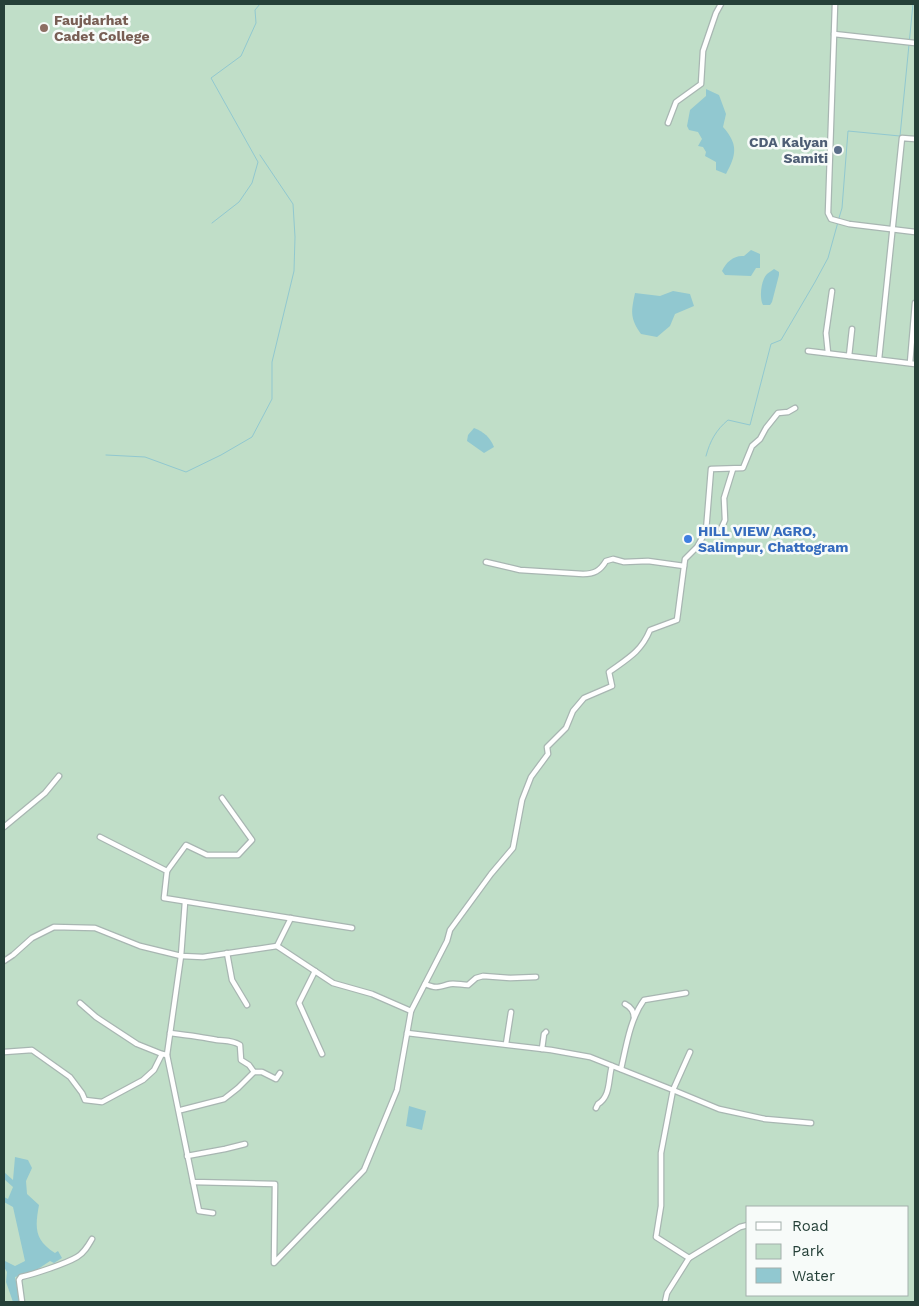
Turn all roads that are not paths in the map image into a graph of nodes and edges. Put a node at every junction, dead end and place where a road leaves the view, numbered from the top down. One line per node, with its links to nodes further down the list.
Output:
1 (721, 4): 5 (street)
2 (835, 4): 3 (street)
3 (834, 34): 4 (street); 7 (street)
4 (915, 43)
5 (668, 123)
6 (915, 139): 7 (street)
7 (893, 230): 8 (street); 15 (street)
8 (915, 232)
9 (832, 291): 13 (street)
10 (915, 303): 16 (street)
11 (852, 329): 14 (street)
12 (808, 351): 13 (street)
13 (828, 354): 14 (street)
14 (849, 356): 15 (street)
15 (878, 359): 16 (street)
16 (912, 364)
17 (795, 408): 18 (street)
18 (733, 469): 19 (street); 21 (street)
19 (721, 530)
20 (486, 562): 21 (street)
21 (684, 566): 36 (street)
22 (59, 776): 24 (street)
23 (222, 798): 26 (street)
24 (4, 827)
25 (100, 837): 26 (street)
26 (167, 871): 27 (street)
27 (185, 902): 28 (street); 32 (street)
28 (291, 918): 29 (street); 30 (street)
29 (352, 928)
30 (276, 946): 31 (street); 34 (street)
31 (227, 953): 32 (street); 40 (street)
32 (181, 956): 33 (street); 45 (street)
33 (4, 961)
34 (316, 971): 41 (street); 52 (street)
35 (536, 977): 36 (street)
36 (425, 984): 41 (street)
37 (686, 993): 43 (street)
38 (80, 1003): 51 (street)
39 (625, 1004): 43 (street)
40 (247, 1005)
41 (411, 1011): 46 (street)
42 (511, 1012): 47 (street)
43 (633, 1024): 54 (street)
44 (546, 1032): 48 (street)
45 (170, 1033): 51 (street); 55 (street)
46 (407, 1033): 47 (street); 63 (street)
47 (506, 1044): 48 (street)
48 (542, 1049): 53 (street)
49 (4, 1052): 51 (street)
50 (690, 1052): 57 (street)
51 (165, 1054): 62 (street)
52 (322, 1054)
53 (612, 1066): 54 (street); 58 (street)
54 (621, 1069): 57 (street)
55 (254, 1072): 56 (street); 59 (street)
56 (280, 1073)
57 (673, 1090): 60 (street); 67 (street)
58 (596, 1108)
59 (181, 1110)
60 (811, 1123)
61 (245, 1144): 62 (street)
62 (188, 1156): 63 (street)
63 (193, 1182): 64 (street)
64 (213, 1213)
65 (746, 1226): 67 (street)
66 (92, 1240): 68 (street)
67 (688, 1258): 69 (street)
68 (22, 1302)
69 (665, 1302)

